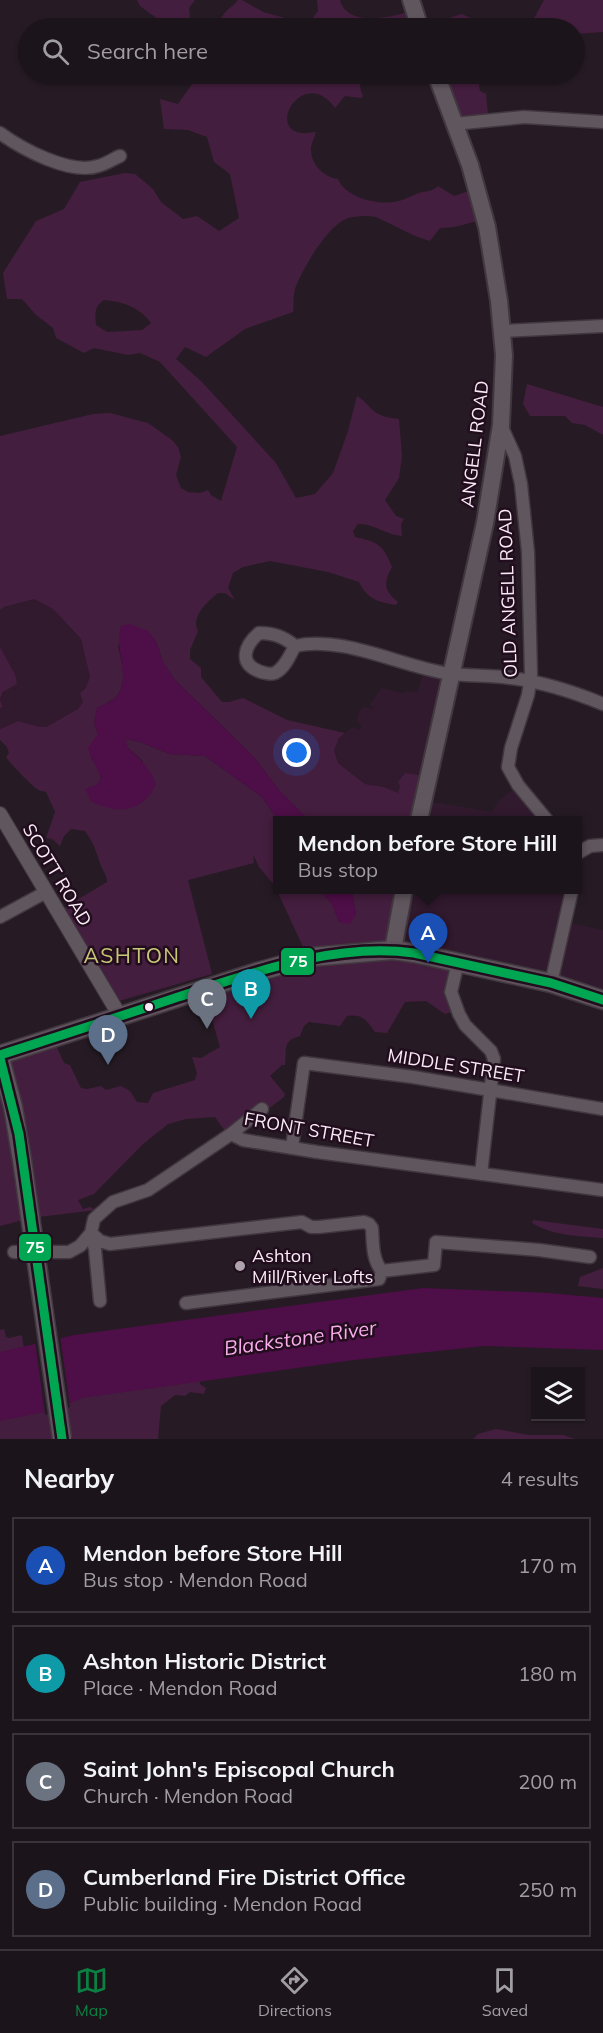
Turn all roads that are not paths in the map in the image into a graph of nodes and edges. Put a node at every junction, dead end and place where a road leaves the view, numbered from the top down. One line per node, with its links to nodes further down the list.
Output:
1 (411, 0): 2 (main road)
2 (417, 18)
3 (440, 84): 5 (main road, ANGELL ROAD)
4 (603, 122): 5 (street)
5 (454, 124): 9 (main road, ANGELL ROAD)
6 (0, 133): 7 (street)
7 (120, 156)
8 (603, 326): 9 (street)
9 (502, 330): 10 (main road, ANGELL ROAD)
10 (501, 425): 12 (main road, ANGELL ROAD); 13 (street, OLD ANGELL ROAD)
11 (295, 646): 12 (street)
12 (452, 674): 13 (street); 16 (main road, ANGELL ROAD)
13 (530, 682): 14 (street); 17 (street, OLD ANGELL ROAD)
14 (603, 704)
15 (0, 814): 20 (street, SCOTT ROAD)
16 (420, 816)
17 (544, 816)
18 (603, 845): 19 (street)
19 (582, 851)
20 (46, 892): 23 (street); 28 (street, SCOTT ROAD)
21 (403, 894): 24 (main road)
22 (571, 894): 26 (street)
23 (0, 917)
24 (393, 950): 25 (main road); 28 (main road)
25 (458, 962): 26 (main road); 30 (street)
26 (551, 983): 27 (main road)
27 (603, 1000)
28 (120, 1016): 29 (main road)
29 (0, 1057): 32 (main road)
30 (490, 1089): 34 (street, MIDDLE STREET); 36 (street, MIDDLE STREET); 37 (street)
31 (0, 1090): 32 (main road)
32 (13, 1107): 45 (main road, bridge)
33 (262, 1108): 35 (street)
34 (603, 1109)
35 (231, 1134): 36 (street, FRONT STREET); 39 (street, FRONT STREET)
36 (292, 1147): 37 (street, FRONT STREET)
37 (481, 1174): 38 (street, FRONT STREET)
38 (603, 1190)
39 (91, 1233): 40 (street, FRONT STREET); 42 (street); 43 (street)
40 (14, 1252)
41 (590, 1257): 42 (street)
42 (382, 1271): 44 (street)
43 (100, 1301)
44 (186, 1303)
45 (62, 1439)

